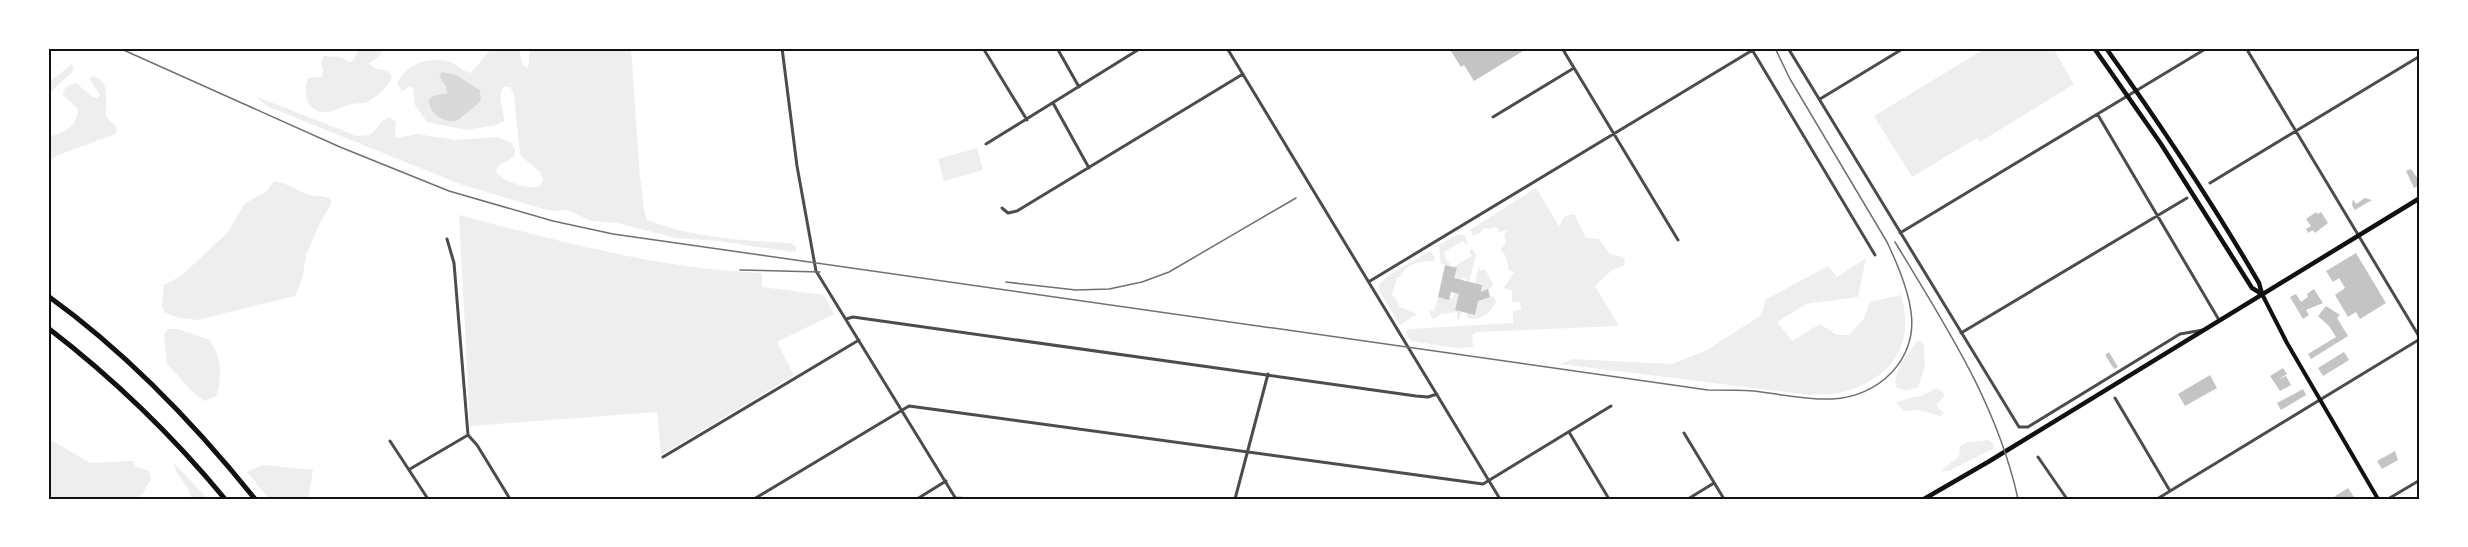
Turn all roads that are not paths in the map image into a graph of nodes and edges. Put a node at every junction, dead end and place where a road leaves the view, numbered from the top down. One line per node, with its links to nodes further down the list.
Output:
1 (782, 48): 42 (street)
2 (983, 48): 24 (street)
3 (1057, 48): 17 (street)
4 (1140, 48): 17 (street)
5 (1227, 48): 16 (street)
6 (1562, 48): 15 (street)
7 (1788, 48): 20 (street)
8 (1904, 48): 20 (street)
9 (2094, 48): 19 (main road)
10 (2106, 48): 18 (main road)
11 (2207, 48): 18 (street)
12 (2246, 48): 25 (street)
13 (1753, 49): 26 (street); 38 (street)
14 (2420, 56): 25 (street)
15 (1574, 68): 23 (street); 26 (street)
16 (1243, 74): 28 (street); 39 (street)
17 (1079, 87): 21 (street)
18 (2136, 92): 19 (street); 40 (main road)
19 (2128, 97): 22 (street); 40 (main road)
20 (1820, 99): 34 (street)
21 (1053, 103): 24 (street); 28 (street)
22 (2098, 115): 33 (street); 34 (street)
23 (1493, 117)
24 (1027, 120): 27 (street)
25 (2295, 131): 29 (street); 35 (street)
26 (1615, 133): 37 (street); 39 (street)
27 (986, 144)
28 (1089, 168): 32 (street)
29 (2210, 183)
30 (2187, 198): 33 (street)
31 (2420, 198): 35 (main road)
32 (1002, 208)
33 (2158, 215): 43 (street); 46 (street)
34 (1900, 233): 46 (street)
35 (2358, 236): 40 (main road); 47 (street)
36 (447, 238): 57 (street)
37 (1678, 240)
38 (1875, 255)
39 (1369, 282): 50 (street)
40 (2262, 294): 43 (main road); 52 (main road)
41 (48, 296): 69 (highway)
42 (846, 319): 48 (street); 49 (street)
43 (2219, 321): 45 (main road)
44 (48, 328): 68 (highway)
45 (2207, 329): 46 (street); 81 (main road)
46 (1961, 333)
47 (2420, 338): 52 (street)
48 (859, 340): 54 (street); 60 (street)
49 (1268, 374): 50 (street); 59 (street)
50 (1437, 394): 65 (street)
51 (2115, 398): 67 (street)
52 (2321, 400): 67 (street); 84 (main road)
53 (1611, 406): 55 (street)
54 (902, 409): 59 (street); 64 (street); 72 (street)
55 (1569, 432): 65 (street); 78 (street)
56 (1684, 433): 66 (street)
57 (468, 435): 62 (street); 71 (street)
58 (390, 441): 62 (street)
59 (1247, 452): 65 (street); 76 (street)
60 (663, 457)
61 (2038, 457): 82 (street)
62 (410, 469): 70 (street)
63 (2420, 480): 85 (street)
64 (946, 481): 73 (street); 74 (street)
65 (1489, 481): 77 (street)
66 (1714, 483): 79 (street); 80 (street)
67 (2170, 491): 83 (street)
68 (225, 499)
69 (255, 499)
70 (428, 499)
71 (510, 499)
72 (754, 499)
73 (917, 499)
74 (956, 499): 75 (street)
75 (972, 499)
76 (1235, 499)
77 (1500, 499)
78 (1609, 499)
79 (1688, 499)
80 (1724, 499)
81 (1923, 499)
82 (2067, 499)
83 (2157, 499)
84 (2378, 499)
85 (2388, 499)

